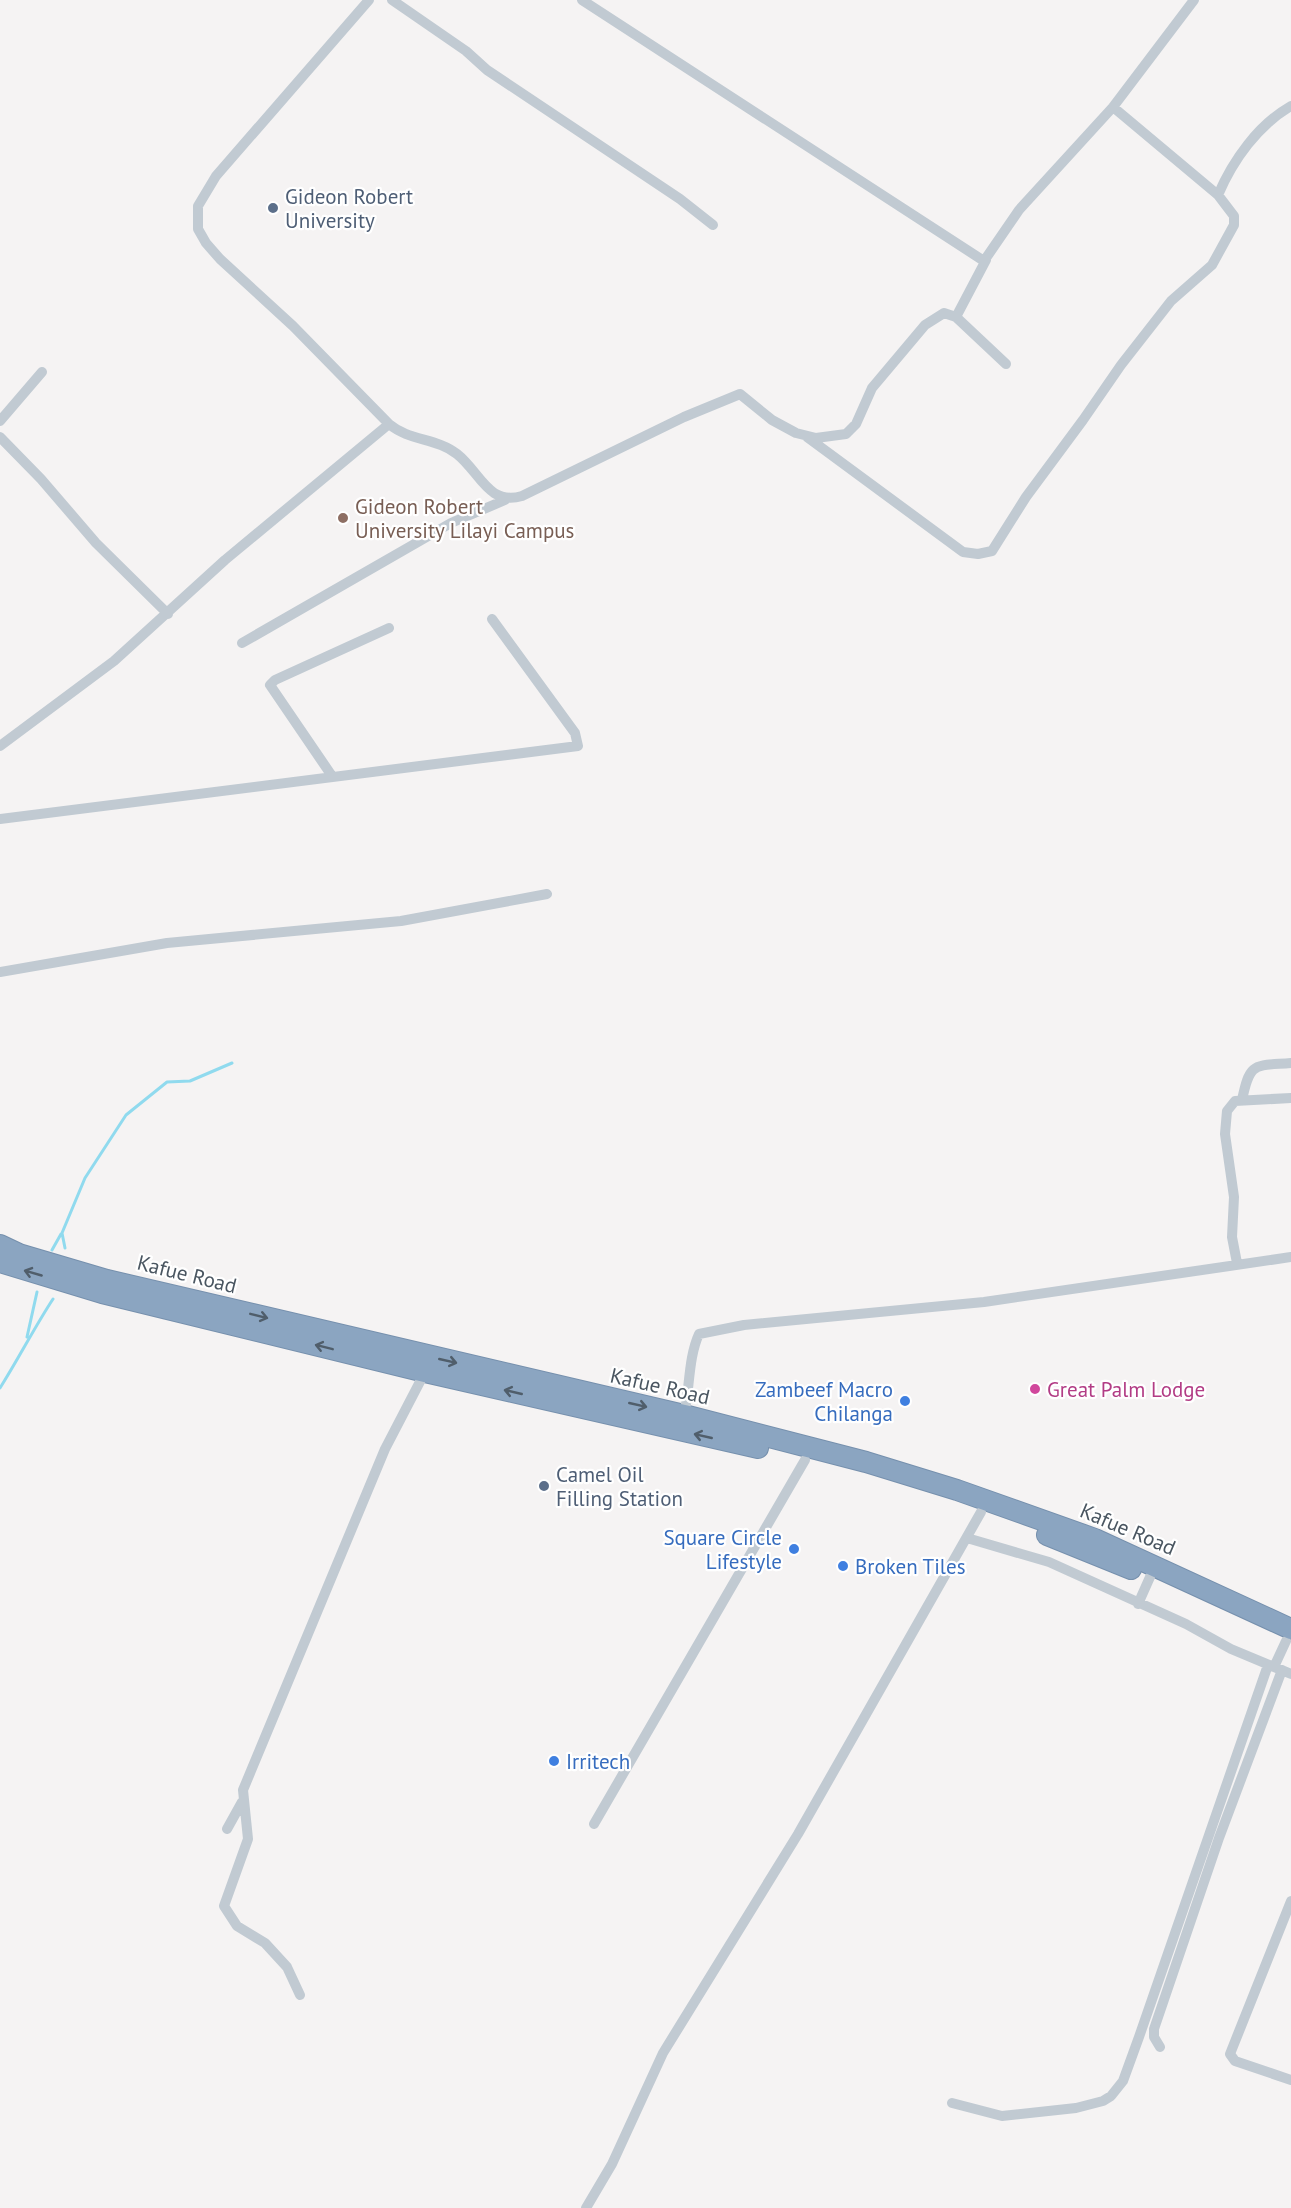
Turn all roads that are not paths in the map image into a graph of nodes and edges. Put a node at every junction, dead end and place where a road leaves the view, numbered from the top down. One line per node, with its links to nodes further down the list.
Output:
1 (369, 0): 14 (street)
2 (392, 0): 8 (street)
3 (582, 0): 9 (street)
4 (1194, 0): 6 (street)
5 (1291, 106): 7 (street)
6 (1113, 107): 7 (street); 9 (street)
7 (1218, 195): 16 (street)
8 (713, 225)
9 (986, 260): 10 (street)
10 (956, 317): 11 (street); 16 (street)
11 (1006, 364)
12 (42, 372): 13 (street)
13 (0, 421)
14 (389, 424): 17 (street); 18 (street)
15 (0, 437): 18 (street)
16 (807, 437): 17 (street)
17 (505, 500): 21 (street)
18 (168, 614): 22 (street)
19 (492, 620): 23 (street)
20 (389, 628): 23 (street)
21 (242, 643)
22 (0, 746)
23 (332, 776): 24 (street)
24 (0, 819)
25 (547, 894): 26 (street)
26 (0, 972)
27 (1291, 1063): 29 (street)
28 (1291, 1098): 29 (street)
29 (1242, 1100): 33 (street)
30 (0, 1245): 35 (highway, Kafue Road, one-way to 35)
31 (1291, 1257): 33 (street)
32 (0, 1262): 34 (highway, Kafue Road, one-way to 32)
33 (1237, 1263): 35 (street)
34 (425, 1372): 36 (highway, Kafue Road, one-way to 34); 43 (street)
35 (684, 1415): 41 (highway, Kafue Road)
36 (805, 1460): 37 (highway, Kafue Road); 44 (street)
37 (981, 1512): 38 (street); 39 (highway, Kafue Road)
38 (967, 1538): 40 (street); 51 (street)
39 (1150, 1577): 40 (street); 41 (highway, Kafue Road)
40 (1138, 1604): 42 (street)
41 (1289, 1638): 42 (street)
42 (1279, 1669): 48 (street); 50 (street)
43 (242, 1802): 45 (street); 47 (street)
44 (594, 1824)
45 (227, 1829)
46 (1291, 1902): 49 (street)
47 (300, 1995)
48 (1160, 2047)
49 (1291, 2080)
50 (952, 2103)
51 (586, 2208)

